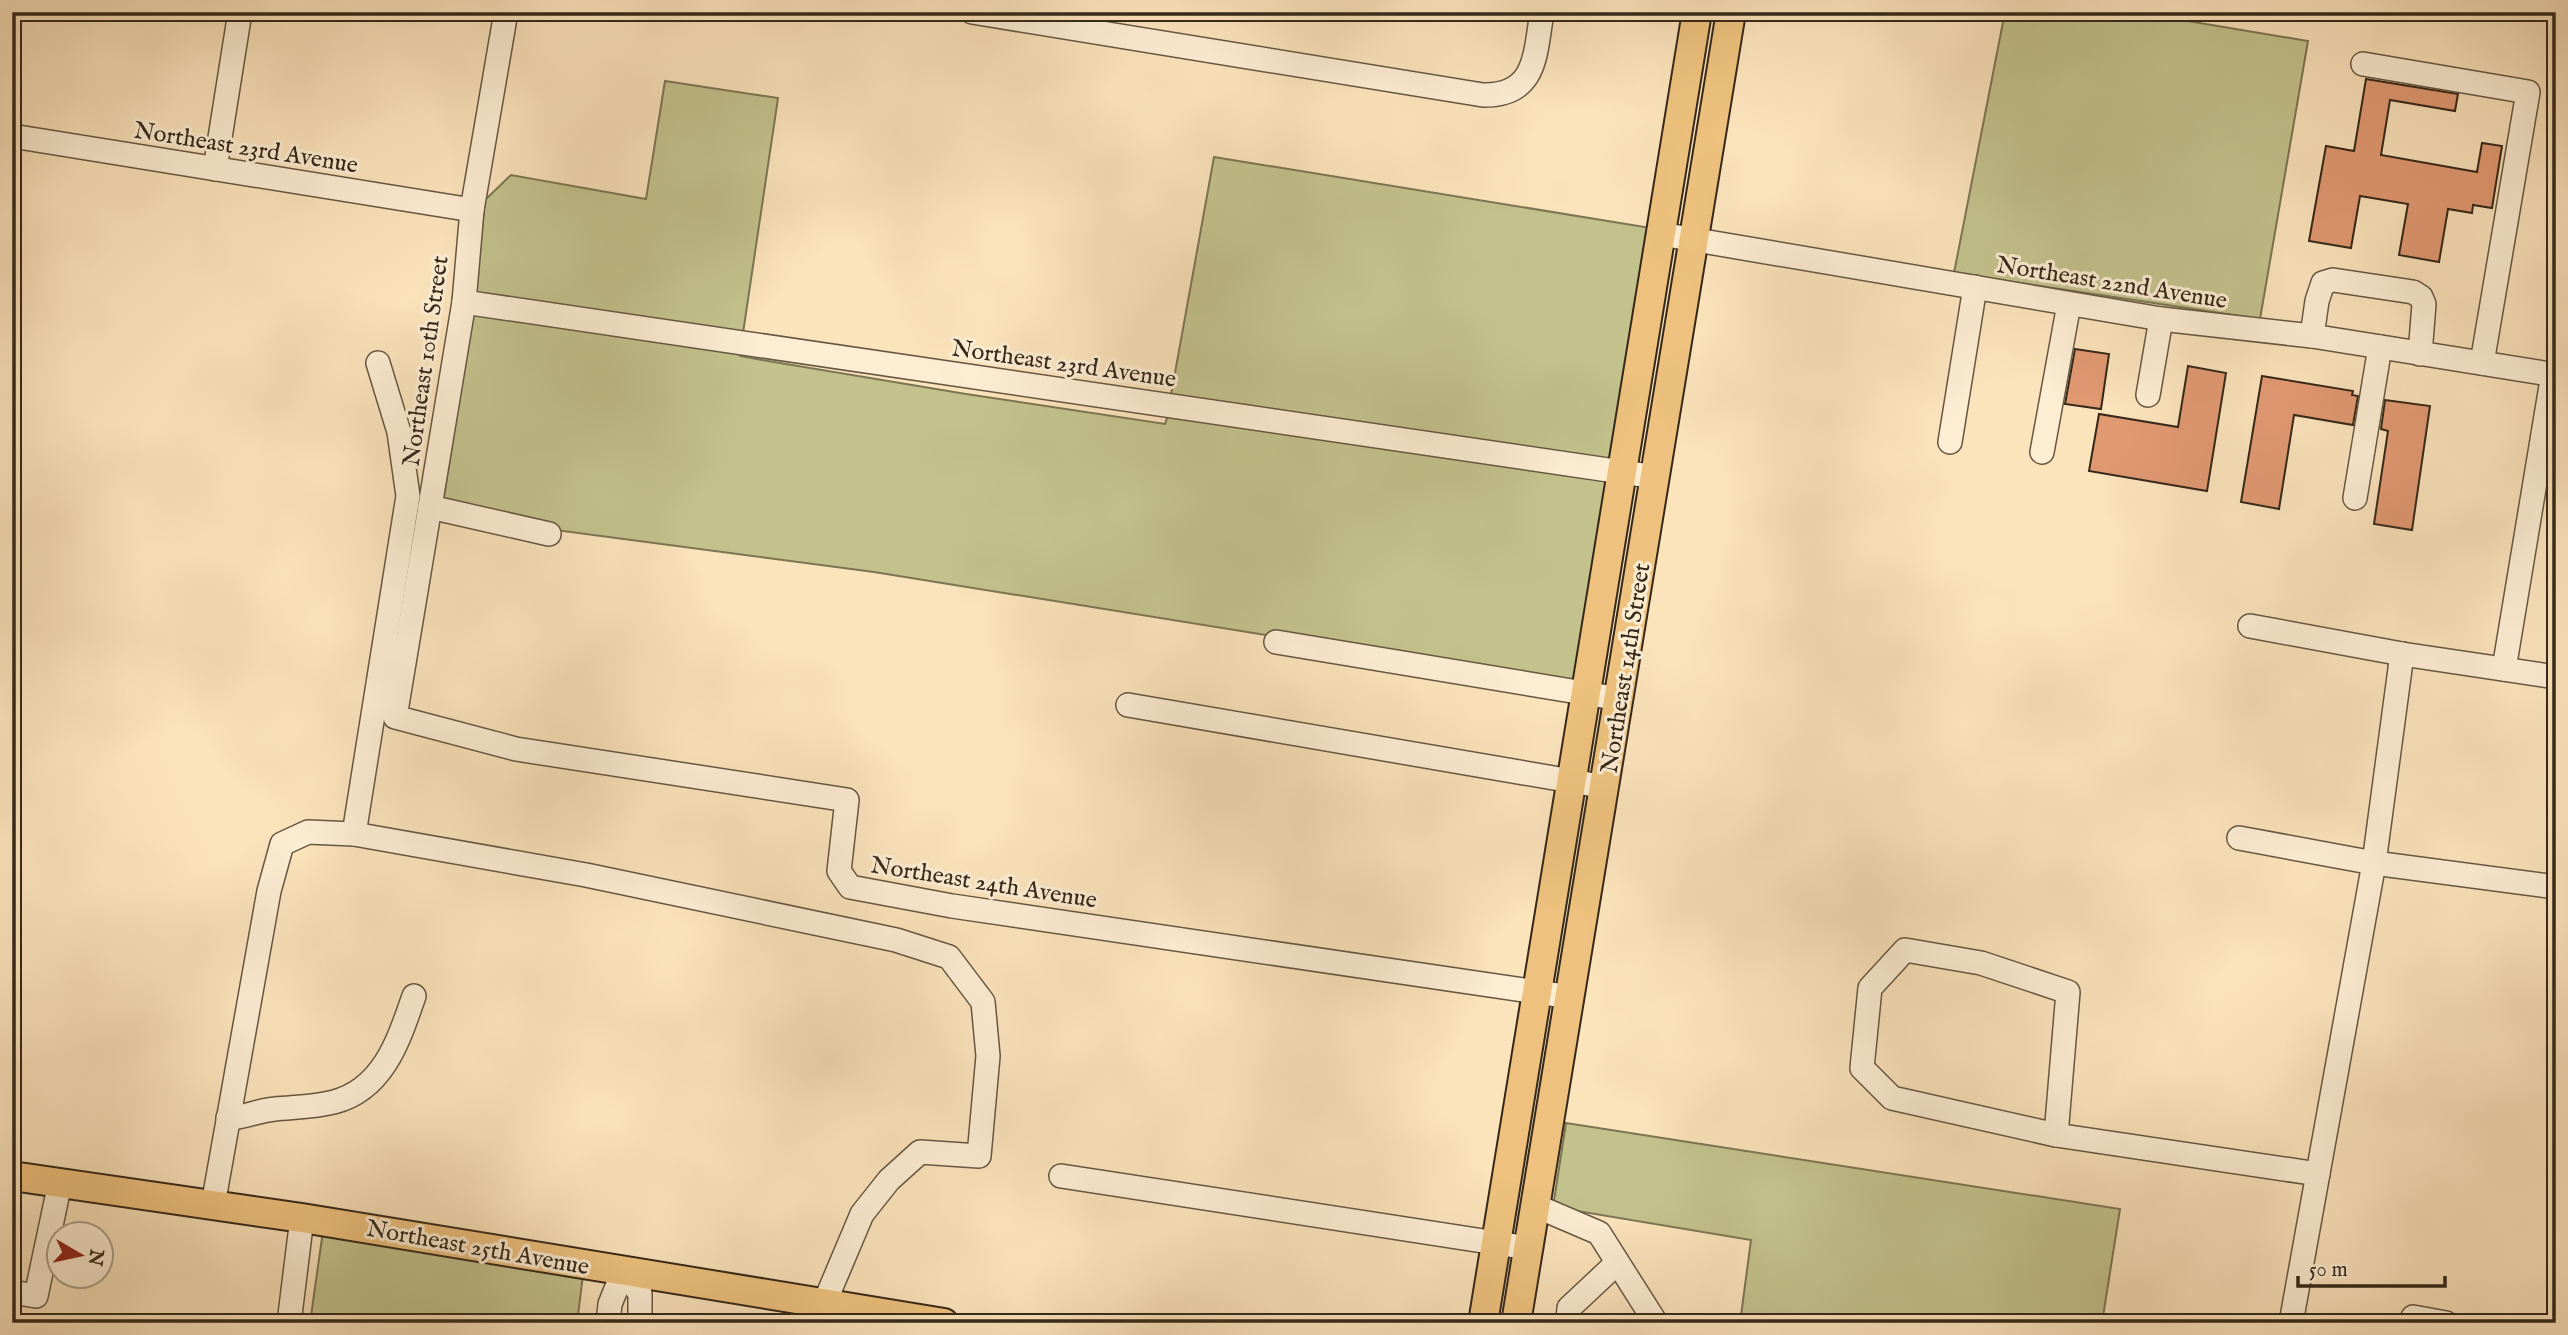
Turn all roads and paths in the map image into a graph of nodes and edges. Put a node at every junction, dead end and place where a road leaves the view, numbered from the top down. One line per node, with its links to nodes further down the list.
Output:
1 (240, 12): 9 (street)
2 (506, 12): 10 (street, Northeast 10th Street)
3 (972, 12): 4 (street)
4 (1542, 12)
5 (1697, 12): 11 (main road, Northeast 14th Street)
6 (1731, 12): 12 (main road, Northeast 14th Street)
7 (2363, 64): 21 (street)
8 (12, 135): 9 (street, Northeast 23rd Avenue)
9 (215, 169): 10 (street, Northeast 23rd Avenue)
10 (472, 210): 14 (street, Northeast 10th Street)
11 (1661, 234): 12 (street, Northeast 22nd Avenue); 26 (main road, Northeast 14th Street)
12 (1694, 239): 13 (street, Northeast 22nd Avenue); 27 (main road, Northeast 14th Street)
13 (1975, 287): 15 (street, Northeast 22nd Avenue); 24 (street)
14 (464, 302): 26 (street, Northeast 23rd Avenue); 29 (street, Northeast 10th Street)
15 (2070, 304): 16 (street, Northeast 22nd Avenue); 25 (street)
16 (2161, 319): 17 (street, Northeast 22nd Avenue); 23 (street)
17 (2312, 336): 18 (street, Northeast 22nd Avenue); 19 (street)
18 (2380, 347): 19 (street, Northeast 22nd Avenue); 28 (street)
19 (2420, 354): 21 (street, Northeast 22nd Avenue)
20 (378, 363): 42 (street)
21 (2482, 363): 22 (street, Northeast 22nd Avenue)
22 (2554, 374): 34 (street)
23 (2148, 394)
24 (1950, 442)
25 (2042, 452)
26 (1622, 471): 27 (street, Northeast 23rd Avenue); 36 (main road, Northeast 14th Street)
27 (1656, 477): 37 (main road, Northeast 14th Street)
28 (2355, 498)
29 (430, 507): 30 (street); 39 (street, Northeast 10th Street)
30 (549, 534)
31 (2250, 626): 33 (street)
32 (1276, 642): 36 (street)
33 (2402, 654): 34 (street); 44 (street)
34 (2504, 669): 35 (street)
35 (2556, 677)
36 (1586, 693): 37 (street); 40 (main road, Northeast 14th Street)
37 (1620, 699): 41 (main road, Northeast 14th Street)
38 (1128, 705): 40 (street)
39 (395, 717): 46 (street, Northeast 24th Avenue)
40 (1571, 782): 41 (street); 46 (main road, Northeast 14th Street)
41 (1606, 787): 48 (main road, Northeast 14th Street)
42 (354, 834): 49 (street); 63 (street)
43 (2239, 838): 44 (street)
44 (2374, 863): 45 (street); 51 (street)
45 (2556, 887)
46 (1536, 992): 48 (street, Northeast 24th Avenue); 58 (main road, Northeast 14th Street)
47 (414, 996): 49 (street)
48 (1571, 997): 56 (main road, Northeast 14th Street)
49 (228, 1118): 55 (street)
50 (2056, 1135): 50 (street); 51 (street)
51 (2318, 1174): 72 (street)
52 (12, 1176): 54 (main road, Northeast 25th Avenue)
53 (1061, 1176): 58 (street)
54 (60, 1182): 55 (main road, Northeast 25th Avenue); 62 (street)
55 (213, 1205): 57 (main road, Northeast 25th Avenue)
56 (1536, 1206): 59 (main road, Northeast 14th Street); 60 (street)
57 (302, 1218): 61 (main road, Northeast 25th Avenue); 64 (street)
58 (1497, 1243): 59 (street); 68 (main road, Northeast 14th Street)
59 (1529, 1248): 69 (main road, Northeast 14th Street)
60 (1617, 1263): 70 (street); 71 (street)
61 (623, 1272): 63 (main road, Northeast 25th Avenue); 65 (street); 66 (street)
62 (12, 1292)
63 (824, 1304): 67 (main road, Northeast 25th Avenue)
64 (289, 1323)
65 (608, 1323)
66 (640, 1323)
67 (944, 1323)
68 (1483, 1323)
69 (1516, 1323)
70 (1570, 1323)
71 (1656, 1323)
72 (2291, 1323)
73 (2412, 1323): 74 (street)
74 (2446, 1323)

